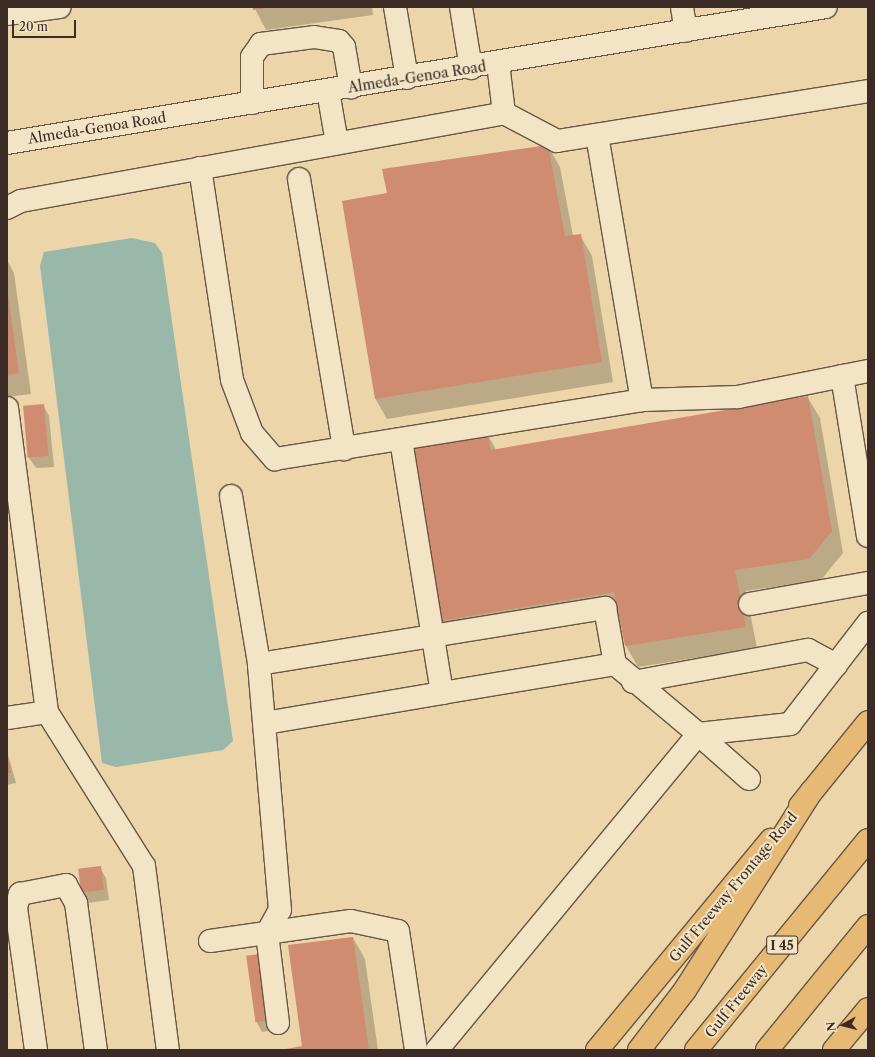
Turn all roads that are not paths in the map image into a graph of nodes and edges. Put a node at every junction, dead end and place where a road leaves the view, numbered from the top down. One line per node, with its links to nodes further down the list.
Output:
1 (60, 7): 7 (street)
2 (395, 7): 11 (street)
3 (461, 7): 10 (street)
4 (682, 7): 8 (street)
5 (826, 7): 6 (street, Almeda-Genoa Road)
6 (786, 10): 8 (street, Almeda-Genoa Road)
7 (7, 14)
8 (686, 31): 9 (street, Almeda-Genoa Road)
9 (498, 63): 10 (street, Almeda-Genoa Road); 16 (street)
10 (472, 68): 11 (street, Almeda-Genoa Road)
11 (407, 78): 12 (street, Almeda-Genoa Road)
12 (351, 87): 13 (street, Almeda-Genoa Road); 15 (street)
13 (328, 91): 15 (street, Almeda-Genoa Road); 19 (street)
14 (868, 91): 17 (street)
15 (252, 103): 18 (street, Almeda-Genoa Road)
16 (504, 113): 17 (street); 19 (street)
17 (597, 135): 25 (street)
18 (7, 143)
19 (337, 143): 20 (street)
20 (200, 168): 22 (street); 28 (street)
21 (300, 179): 28 (street)
22 (7, 208)
23 (868, 372): 24 (street)
24 (842, 376): 25 (street); 30 (street)
25 (642, 400): 27 (street)
26 (7, 408): 40 (street)
27 (401, 440): 28 (street); 34 (street)
28 (344, 449)
29 (231, 496): 35 (street)
30 (868, 536)
31 (868, 583): 32 (street)
32 (750, 604)
33 (868, 623): 37 (street)
34 (433, 636): 35 (street); 36 (street); 39 (street)
35 (260, 664): 43 (street)
36 (615, 664): 38 (street); 39 (street)
37 (836, 665): 38 (street); 44 (street)
38 (633, 682): 44 (street)
39 (442, 693): 43 (street)
40 (47, 712): 41 (street); 55 (street)
41 (7, 718)
42 (868, 722): 46 (main road, Gulf Freeway Frontage Road)
43 (265, 723): 49 (street)
44 (698, 734): 45 (street); 57 (street)
45 (750, 779)
46 (812, 791): 58 (main road, Gulf Freeway Frontage Road); 59 (main road)
47 (868, 840): 60 (main road, Gulf Freeway / I 45)
48 (868, 926): 61 (main road)
49 (267, 933): 50 (street); 52 (street); 56 (street)
50 (210, 940)
51 (868, 1009): 62 (main road)
52 (278, 1023)
53 (36, 1050): 54 (street)
54 (96, 1050)
55 (168, 1050)
56 (416, 1050)
57 (437, 1050)
58 (597, 1050)
59 (639, 1050)
60 (696, 1050)
61 (767, 1050)
62 (834, 1050)

